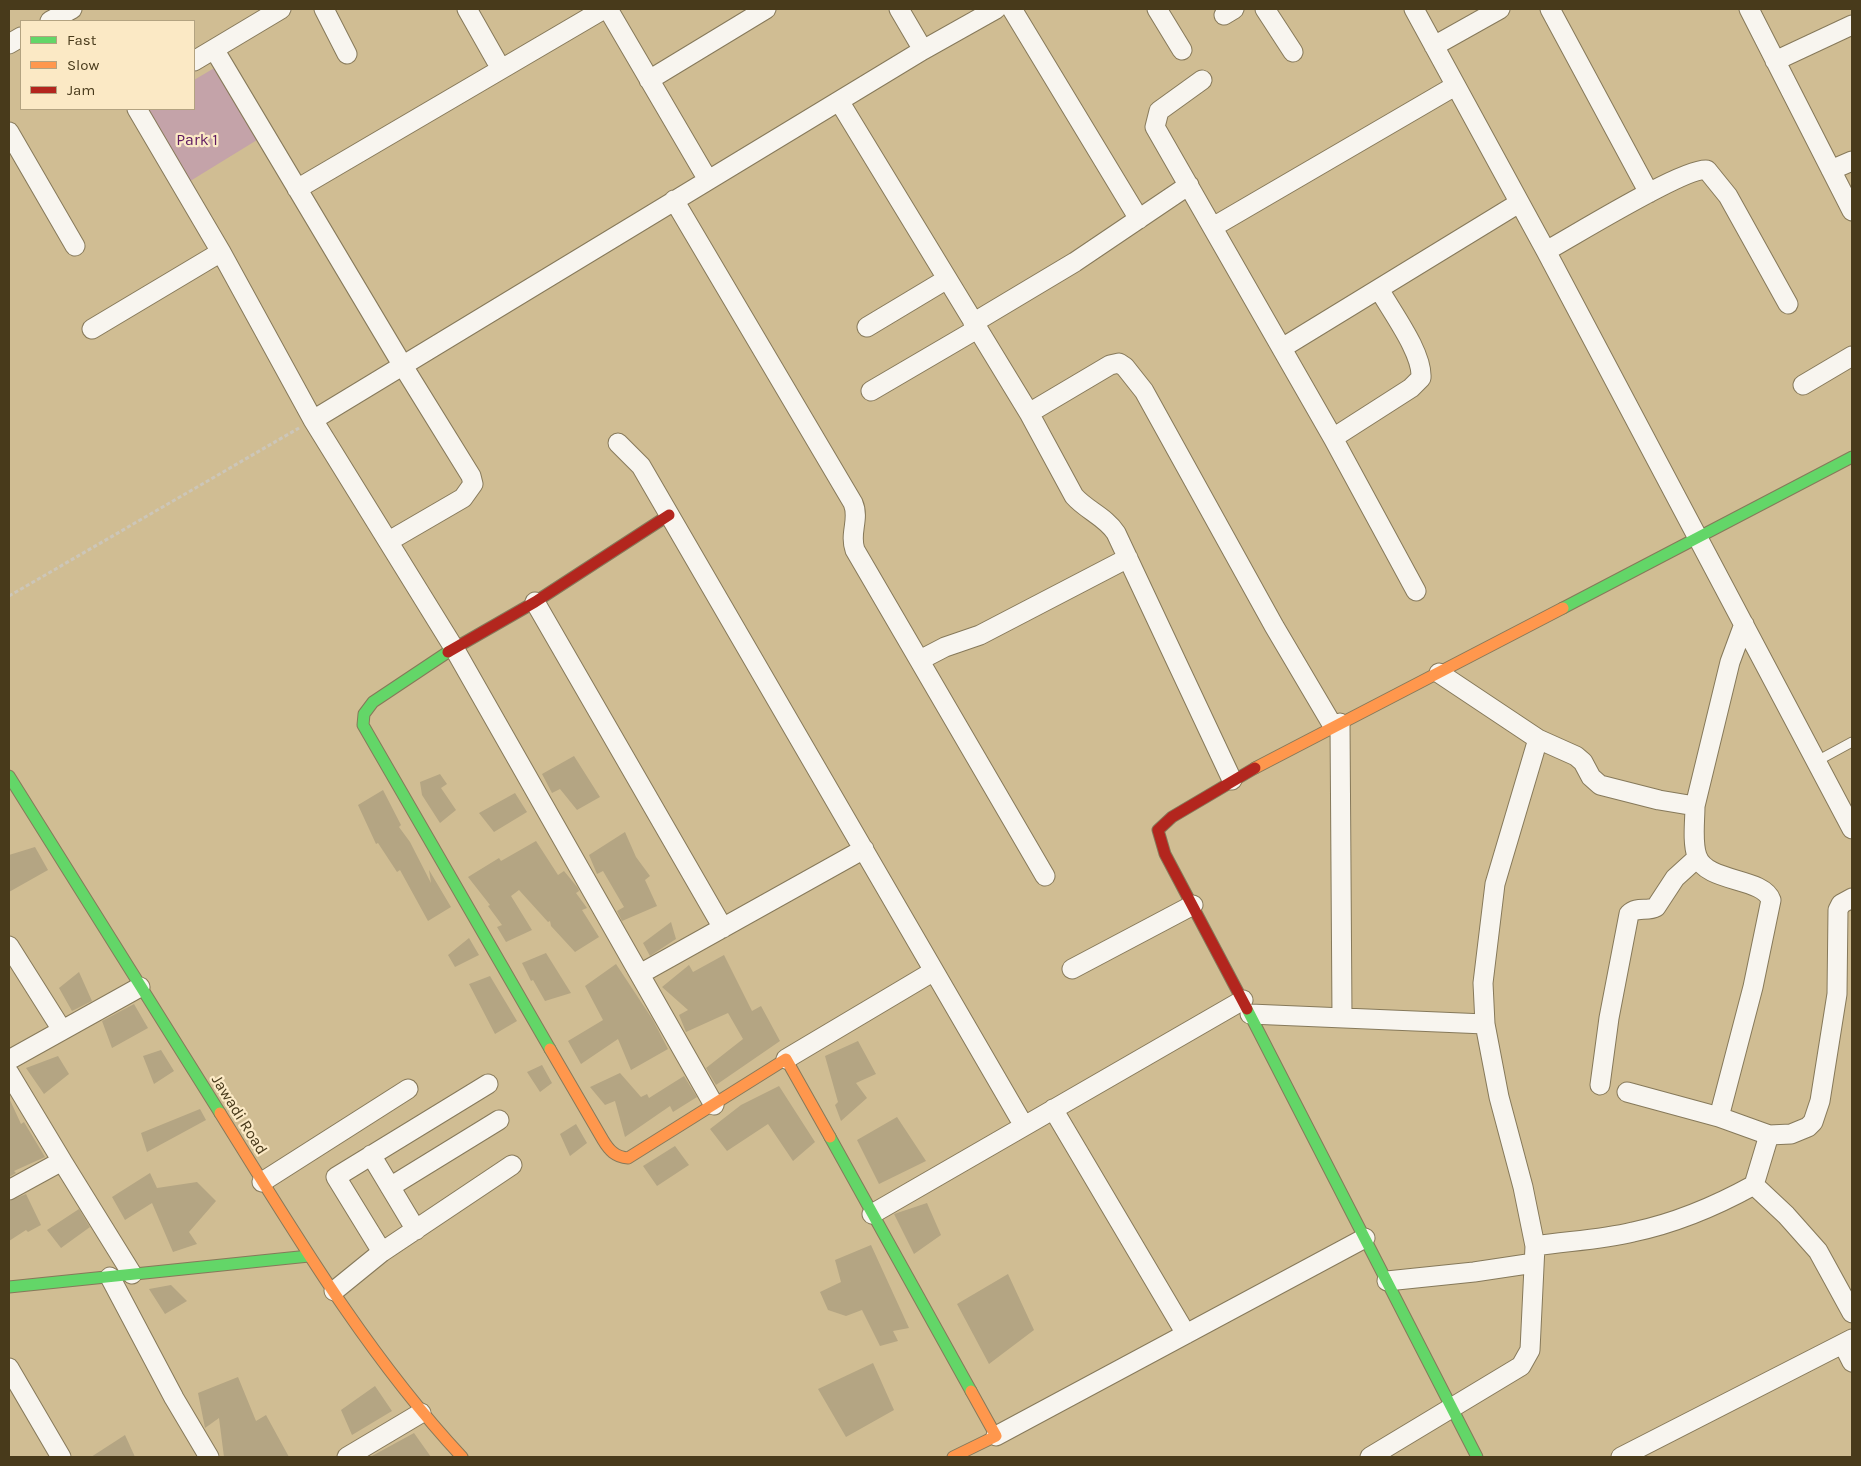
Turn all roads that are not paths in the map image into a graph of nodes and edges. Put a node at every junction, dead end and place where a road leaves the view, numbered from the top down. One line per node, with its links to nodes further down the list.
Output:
1 (72, 9): 17 (street)
2 (77, 9): 18 (street)
3 (281, 9): 23 (street)
4 (324, 9): 27 (street)
5 (466, 9): 30 (street)
6 (606, 9): 30 (street); 31 (street)
7 (899, 9): 24 (street)
8 (996, 9): 24 (street)
9 (1012, 9): 46 (street)
10 (1157, 9): 25 (street)
11 (1264, 9): 26 (street)
12 (1414, 9): 22 (street)
13 (1500, 9): 22 (street)
14 (1550, 9): 42 (street)
15 (1749, 9): 29 (street)
16 (759, 10): 31 (street)
17 (52, 20)
18 (83, 20)
19 (1852, 25): 29 (street)
20 (20, 38): 21 (street)
21 (9, 44)
22 (1434, 46): 33 (street)
23 (214, 49): 28 (street); 41 (street)
24 (923, 50): 34 (street)
25 (1182, 50)
26 (1293, 52)
27 (347, 54)
28 (195, 60)
29 (1775, 61): 38 (street)
30 (501, 69): 41 (street)
31 (649, 80): 39 (street)
32 (1202, 80): 40 (street)
33 (1455, 86): 44 (street); 47 (street)
34 (839, 101): 39 (street); 51 (street)
35 (138, 110): 50 (street)
36 (9, 132): 48 (street)
37 (1852, 161): 38 (street)
38 (1831, 170): 45 (street)
39 (708, 180): 43 (street)
40 (1189, 185): 46 (street); 47 (street)
41 (297, 189): 59 (street)
42 (1649, 193): 49 (street); 53 (street)
43 (674, 200): 59 (street); 75 (street)
44 (1519, 204): 49 (street); 52 (street)
45 (1852, 211)
46 (1139, 219): 54 (street)
47 (1213, 228): 57 (street)
48 (75, 246)
49 (1546, 251): 68 (street)
50 (221, 252): 56 (street); 63 (street)
51 (947, 279): 54 (street); 55 (street)
52 (1379, 289): 57 (street); 64 (street)
53 (1788, 304)
54 (975, 326): 61 (street); 62 (street)
55 (866, 327)
56 (92, 329)
57 (1282, 348): 64 (street)
58 (1852, 356): 60 (street)
59 (403, 366): 63 (street); 69 (street)
60 (1803, 386)
61 (871, 391)
62 (1029, 413): 70 (street); 77 (street)
63 (313, 420): 69 (street)
64 (1334, 438): 71 (street)
65 (618, 443): 67 (street)
66 (1852, 457): 68 (street)
67 (669, 515): 72 (street); 85 (street)
68 (1698, 536): 73 (street); 76 (street)
69 (390, 541): 74 (street)
70 (1128, 558): 75 (street); 82 (street)
71 (1416, 591)
72 (535, 602): 74 (street); 90 (street)
73 (1744, 624): 80 (street); 83 (street)
74 (454, 648): 94 (street); 107 (street)
75 (920, 660): 87 (street)
76 (1439, 673): 77 (street); 78 (street)
77 (1337, 724): 82 (street); 97 (street)
78 (1538, 739): 83 (street); 98 (street)
79 (1852, 742): 80 (lane)
80 (1817, 761): 84 (street)
81 (9, 776): 95 (street, Jawadi Road)
82 (1232, 780): 89 (street)
83 (1695, 806): 86 (street)
84 (1852, 829)
85 (864, 849): 90 (street); 93 (street)
86 (1697, 858): 104 (street); 109 (street)
87 (1045, 876)
88 (1852, 898): 112 (street)
89 (1194, 905): 92 (street); 96 (street)
90 (724, 928): 94 (street)
91 (9, 946): 99 (street)
92 (1072, 969)
93 (934, 971): 100 (street); 111 (street)
94 (640, 974): 107 (street)
95 (140, 987): 99 (street); 116 (street, Jawadi Road)
96 (1246, 1007): 97 (street); 108 (street); 122 (street)
97 (1342, 1017): 98 (street)
98 (1484, 1024): 124 (street)
99 (62, 1030): 101 (street)
100 (786, 1059): 107 (street); 120 (street)
101 (9, 1060)
102 (9, 1073): 114 (street)
103 (488, 1084): 113 (street)
104 (1600, 1085)
105 (408, 1089): 116 (street)
106 (1627, 1092): 109 (street)
107 (714, 1105)
108 (1053, 1109): 111 (street); 132 (street)
109 (1719, 1116): 112 (street)
110 (499, 1120): 118 (street)
111 (1024, 1126): 120 (street)
112 (1769, 1135): 117 (street)
113 (371, 1155): 118 (street); 123 (street)
114 (62, 1161): 119 (street); 126 (street)
115 (512, 1165): 121 (street)
116 (262, 1182): 125 (street, Jawadi Road)
117 (1754, 1185): 124 (street); 131 (street)
118 (390, 1187): 121 (street)
119 (9, 1190)
120 (872, 1214): 138 (street)
121 (416, 1230): 123 (street)
122 (1365, 1238): 128 (street); 132 (street)
123 (382, 1252): 130 (street)
124 (1534, 1254): 128 (street); 136 (street)
125 (309, 1256): 126 (street); 130 (street, Jawadi Road)
126 (132, 1274): 127 (street)
127 (110, 1277): 129 (street); 140 (street)
128 (1387, 1281): 136 (street)
129 (9, 1287)
130 (334, 1291): 137 (street, Jawadi Road)
131 (1852, 1313)
132 (1186, 1334): 138 (street)
133 (1847, 1341): 134 (street); 146 (street)
134 (1852, 1362)
135 (9, 1368): 139 (street)
136 (1453, 1408): 144 (street); 145 (street)
137 (421, 1413): 141 (street); 142 (street, Jawadi Road)
138 (996, 1436): 143 (street)
139 (61, 1457)
140 (209, 1457)
141 (347, 1457)
142 (462, 1457)
143 (953, 1457)
144 (1370, 1457)
145 (1476, 1457)
146 (1621, 1457)

